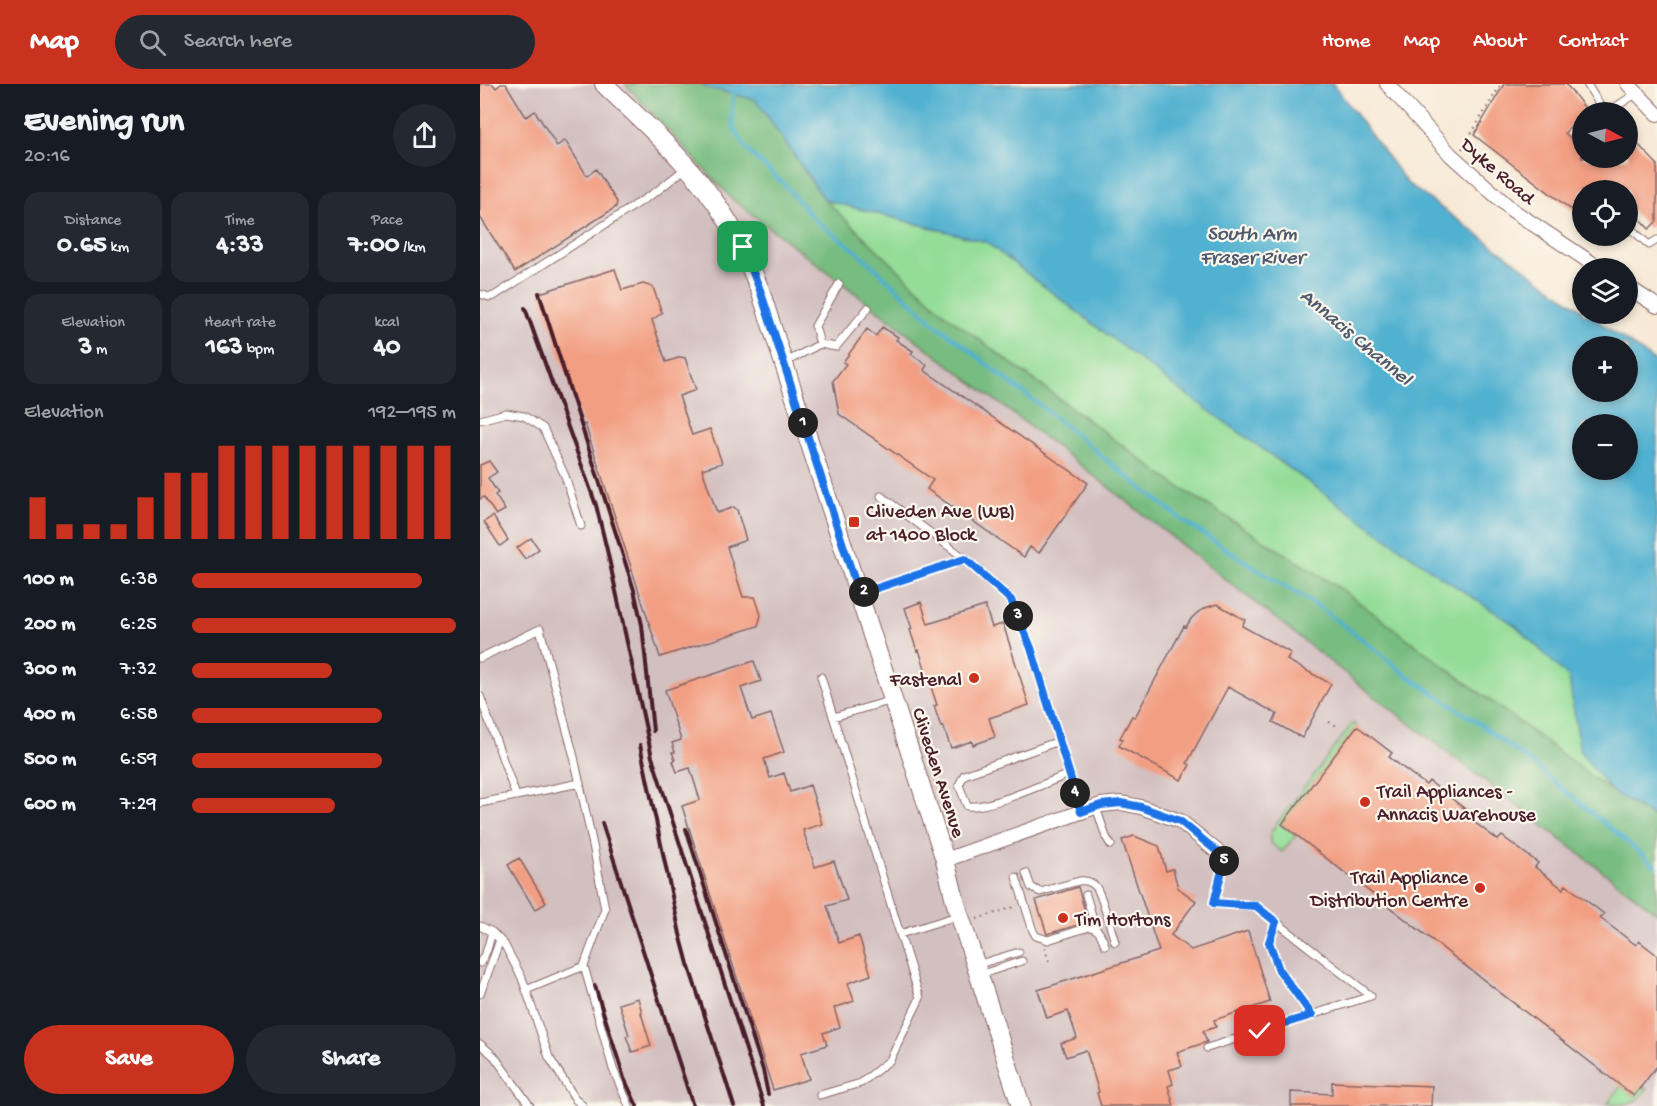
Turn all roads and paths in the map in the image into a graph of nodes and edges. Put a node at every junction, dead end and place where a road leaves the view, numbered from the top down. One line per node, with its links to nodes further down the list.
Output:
1 (604, 84): 10 (street, Cliveden Avenue)
2 (1387, 84): 13 (street, Dyke Road)
3 (1501, 84): 9 (path)
4 (1587, 84): 6 (lane)
5 (1633, 89): 7 (lane); 8 (street)
6 (1599, 102)
7 (1618, 102)
8 (1657, 114)
9 (1455, 142)
10 (688, 167): 15 (lane); 20 (street, Cliveden Avenue)
11 (1638, 235): 12 (lane)
12 (1657, 240)
13 (1584, 258)
14 (838, 284): 19 (lane)
15 (480, 294)
16 (1638, 294): 17 (street)
17 (1657, 306)
18 (868, 308): 19 (lane)
19 (820, 344): 20 (lane)
20 (784, 363): 25 (street, Cliveden Avenue)
21 (480, 420): 23 (lane)
22 (881, 496): 24 (lane)
23 (581, 526)
24 (965, 559): 25 (lane); 33 (lane)
25 (859, 594): 29 (street, Cliveden Avenue)
26 (480, 658): 35 (lane)
27 (821, 677): 30 (lane)
28 (480, 696): 36 (lane)
29 (893, 700): 30 (lane); 42 (street, Cliveden Avenue)
30 (833, 717): 53 (lane)
31 (1329, 722): 32 (path)
32 (1337, 726)
33 (1059, 741): 34 (lane); 34 (lane)
34 (1069, 774): 39 (lane)
35 (580, 783): 36 (lane); 60 (lane)
36 (516, 796): 37 (lane)
37 (480, 803)
38 (1096, 807): 39 (street); 40 (lane); 41 (street)
39 (1081, 812): 42 (street)
40 (1111, 845)
41 (1225, 858): 49 (lane)
42 (945, 860): 47 (street, Cliveden Avenue)
43 (1026, 873): 55 (lane)
44 (1016, 877): 46 (lane)
45 (1086, 895): 51 (lane)
46 (1025, 904): 48 (path); 51 (lane)
47 (960, 915): 53 (lane); 61 (street, Cliveden Avenue)
48 (990, 915)
49 (1276, 922): 64 (lane); 64 (lane)
50 (480, 926): 52 (lane)
51 (1096, 929): 56 (lane)
52 (492, 932): 54 (lane); 59 (lane)
53 (900, 934): 67 (lane)
54 (500, 940): 62 (lane); 63 (lane)
55 (1115, 942)
56 (1104, 945)
57 (1019, 952): 61 (lane)
58 (1022, 961): 61 (lane)
59 (480, 963)
60 (584, 966): 62 (lane); 70 (lane)
61 (978, 970): 71 (street, Cliveden Avenue)
62 (526, 990): 69 (lane)
63 (480, 994)
64 (1312, 1015): 66 (lane)
65 (480, 1044): 68 (lane)
66 (1207, 1048)
67 (820, 1095)
68 (530, 1106)
69 (583, 1106)
70 (629, 1106)
71 (1021, 1106)

